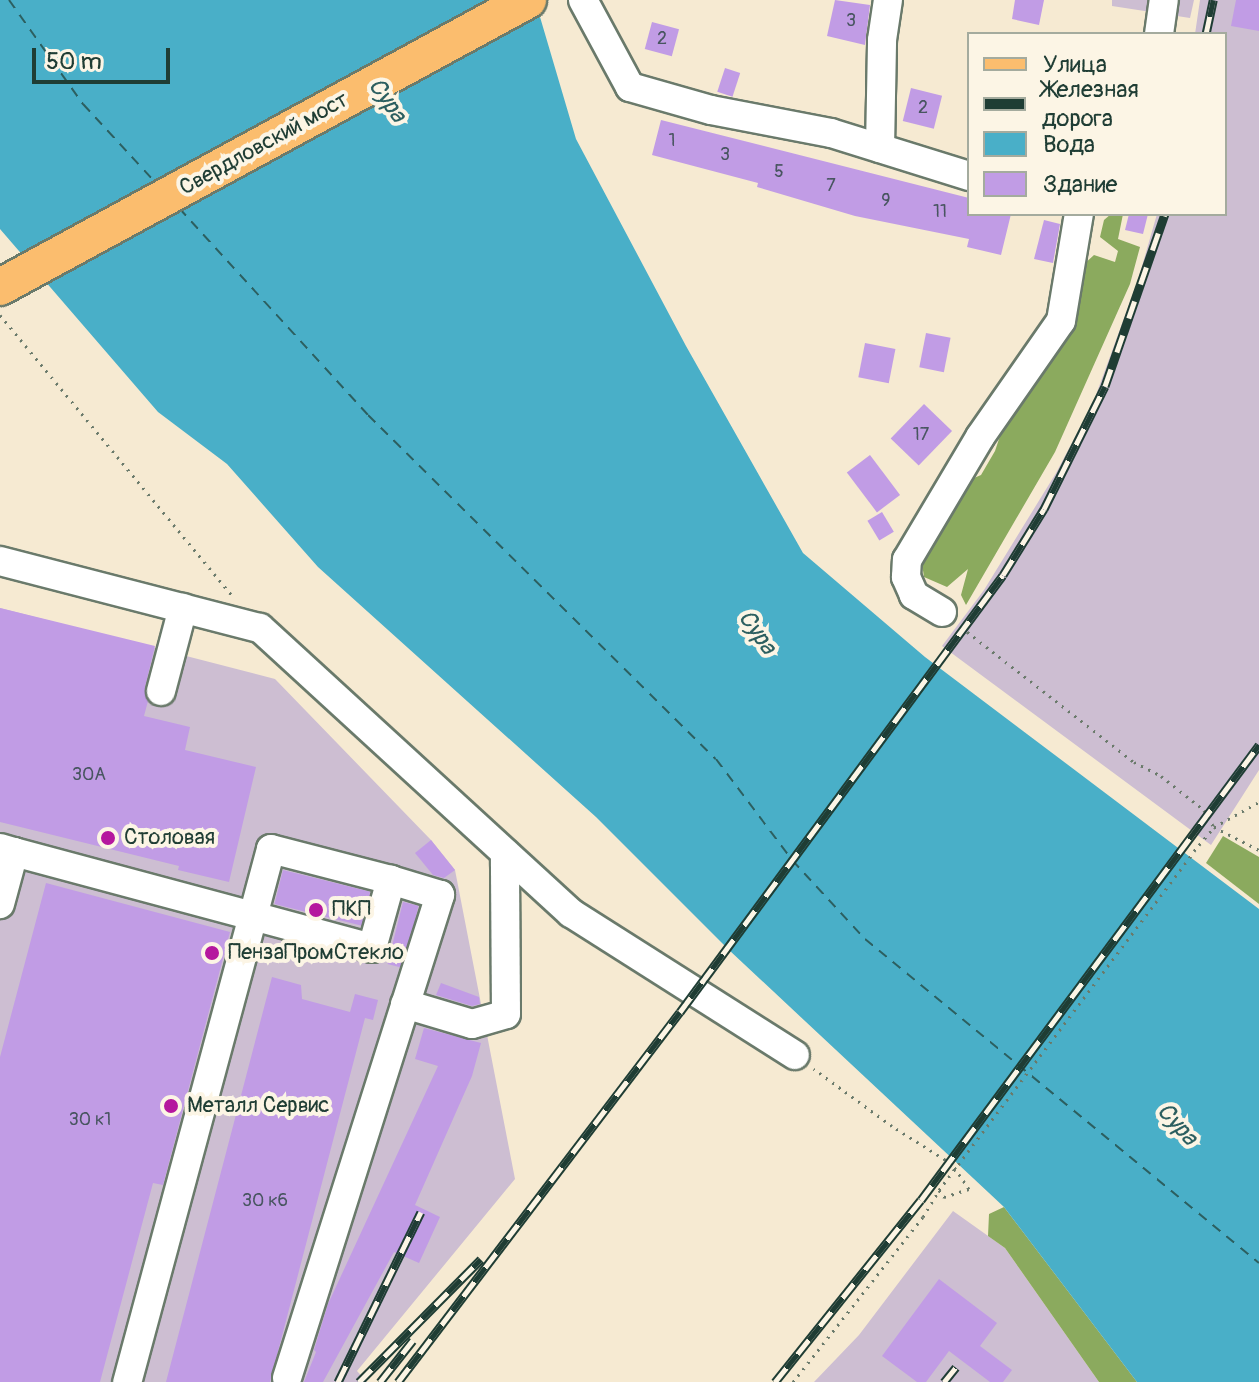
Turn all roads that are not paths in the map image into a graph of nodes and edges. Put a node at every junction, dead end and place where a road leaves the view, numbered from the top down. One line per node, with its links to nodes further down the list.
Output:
1 (528, 0): 9 (main road, Свердловский мост)
2 (583, 0): 6 (street)
3 (888, 0): 6 (street)
4 (1164, 0): 5 (street)
5 (1159, 32)
6 (880, 148): 7 (street)
7 (967, 175)
8 (1079, 216): 12 (street)
9 (0, 287)
10 (0, 561): 11 (street)
11 (183, 608): 13 (street); 15 (street)
12 (942, 612)
13 (161, 691)
14 (7, 850): 17 (street); 18 (street)
15 (505, 853): 19 (street); 20 (street)
16 (391, 880): 18 (street); 18 (street); 19 (street)
17 (0, 904)
18 (253, 916): 22 (street)
19 (405, 1004): 21 (street)
20 (795, 1055)
21 (287, 1378)
22 (127, 1382)

